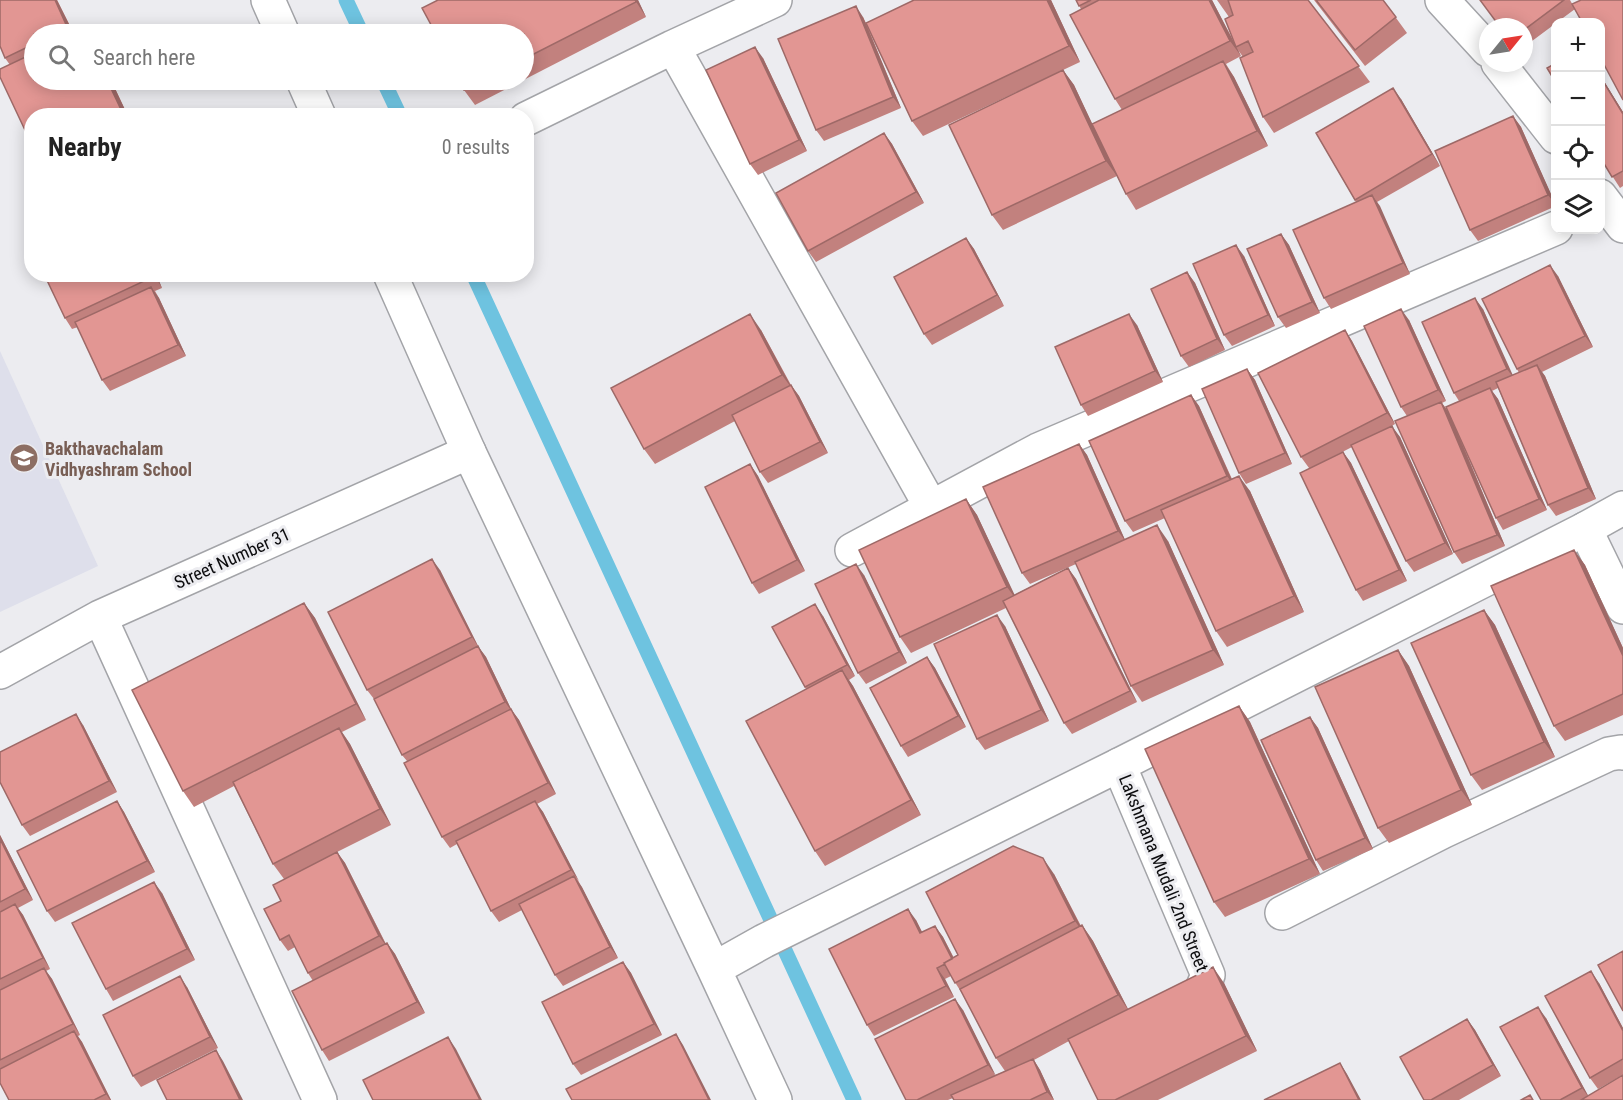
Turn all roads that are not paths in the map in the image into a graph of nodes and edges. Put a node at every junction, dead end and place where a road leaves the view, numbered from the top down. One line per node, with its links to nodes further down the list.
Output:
1 (268, 0): 4 (street)
2 (1442, 0): 5 (street)
3 (771, 1): 6 (street)
4 (279, 24)
5 (1479, 40)
6 (673, 47): 10 (street); 15 (street)
7 (1505, 72): 11 (street)
8 (307, 90): 9 (street)
9 (315, 108)
10 (534, 115)
11 (1551, 131)
12 (1551, 230): 15 (street)
13 (394, 282): 14 (street)
14 (469, 452): 20 (street, Street Number 31); 25 (street)
15 (931, 507): 18 (street)
16 (1623, 508): 17 (street)
17 (1585, 529): 19 (street); 23 (street)
18 (852, 550)
19 (1623, 607)
20 (100, 617): 21 (street, Street Number 31); 27 (street)
21 (0, 672)
22 (1623, 753): 24 (street)
23 (1119, 765): 25 (street); 26 (street, Lakshmana Mudali 2nd Street)
24 (1282, 913)
25 (714, 969): 28 (street)
26 (1166, 1025)
27 (320, 1100)
28 (775, 1100)

